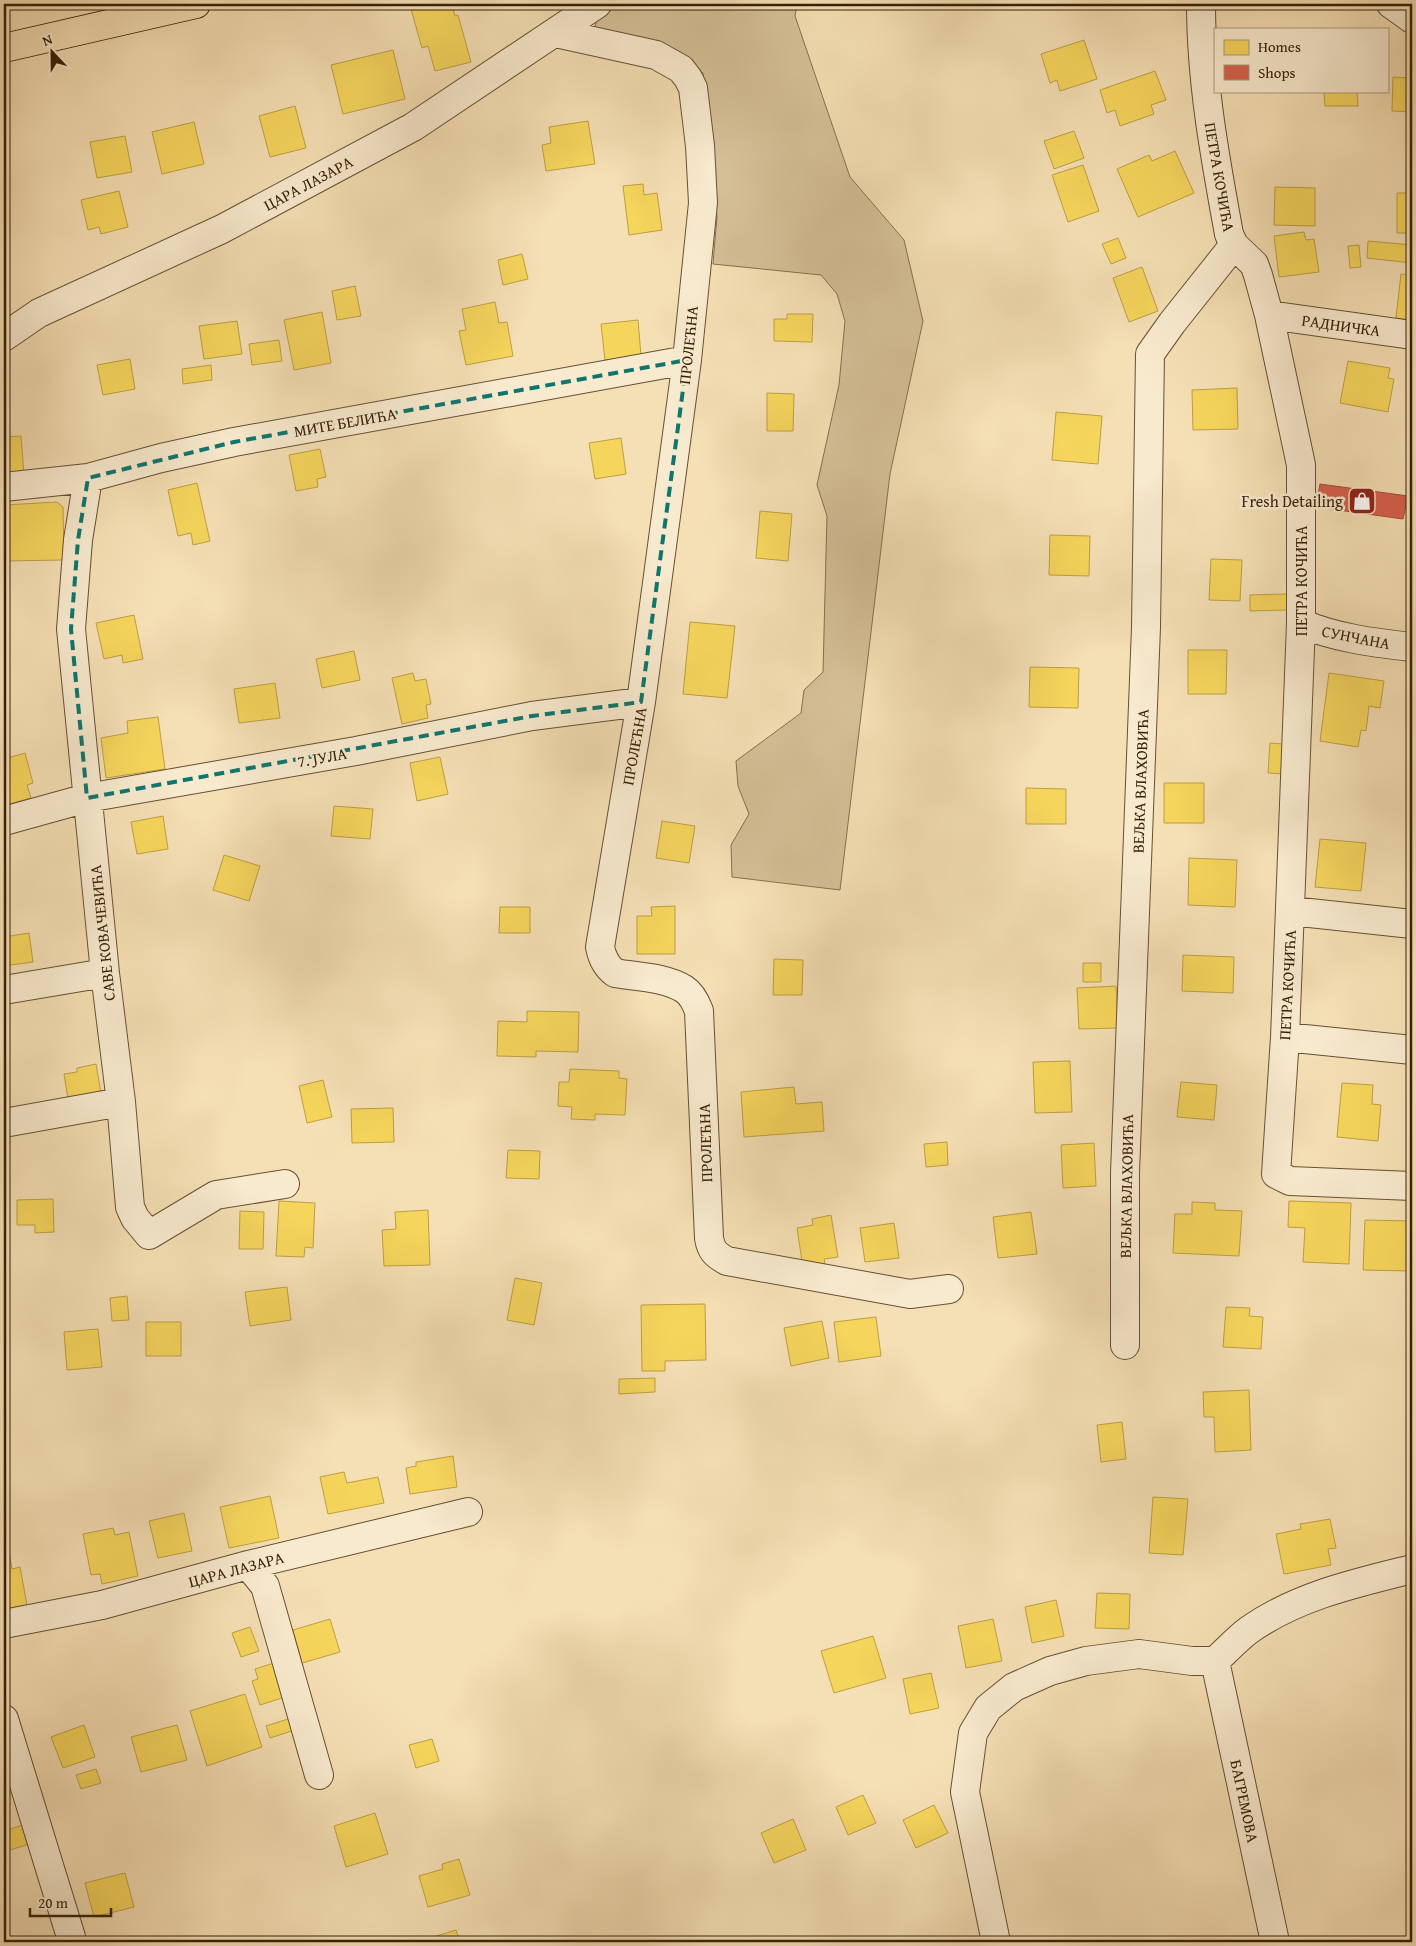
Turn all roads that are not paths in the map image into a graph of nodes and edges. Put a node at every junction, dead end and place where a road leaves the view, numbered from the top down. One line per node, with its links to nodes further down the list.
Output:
1 (191, 4): 7 (main road)
2 (597, 4): 6 (street, ЦАРА ЛАЗАРА)
3 (1201, 4): 8 (street, ПЕТРА КОЧИЋА)
4 (1391, 4): 5 (street)
5 (1412, 19)
6 (556, 33): 11 (street, ЦАРА ЛАЗАРА); 12 (street, ПРОЛЕЋНА)
7 (4, 48)
8 (1234, 245): 9 (street, ПЕТРА КОЧИЋА); 31 (street, ВЕЉКА ВЛАХОВИЋА)
9 (1270, 316): 10 (street, РАДНИЧКА); 15 (street, ПЕТРА КОЧИЋА)
10 (1412, 335)
11 (4, 337)
12 (687, 360): 13 (street, МИТЕ БЕЛИЋА); 17 (street, ПРОЛЕЋНА)
13 (88, 478): 14 (street, МИТЕ БЕЛИЋА); 18 (street, САВЕ КОВАЧЕВИЋА)
14 (4, 487)
15 (1301, 623): 16 (street, СУНЧАНА); 20 (street, ПЕТРА КОЧИЋА)
16 (1412, 647)
17 (641, 702): 18 (street, 7. ЈУЛА); 30 (street, ПРОЛЕЋНА)
18 (87, 798): 19 (street, 7. ЈУЛА); 22 (street, САВЕ КОВАЧЕВИЋА)
19 (4, 821)
20 (1291, 911): 21 (street); 24 (street, ПЕТРА КОЧИЋА)
21 (1412, 924)
22 (106, 973): 23 (street); 26 (street, САВЕ КОВАЧЕВИЋА)
23 (4, 990)
24 (1286, 1037): 25 (street); 29 (street, ПЕТРА КОЧИЋА)
25 (1412, 1050)
26 (121, 1102): 27 (street); 28 (street, САВЕ КОВАЧЕВИЋА)
27 (4, 1123)
28 (285, 1184)
29 (1412, 1186)
30 (949, 1289)
31 (1125, 1345)
32 (468, 1512): 33 (street, ЦАРА ЛАЗАРА)
33 (248, 1565): 35 (street, ЦАРА ЛАЗАРА); 38 (street)
34 (1412, 1569): 36 (street)
35 (4, 1624)
36 (1215, 1661): 40 (street); 41 (street, БАГРЕМОВА)
37 (4, 1719): 39 (street)
38 (319, 1775)
39 (71, 1937)
40 (996, 1942)
41 (1275, 1942)

